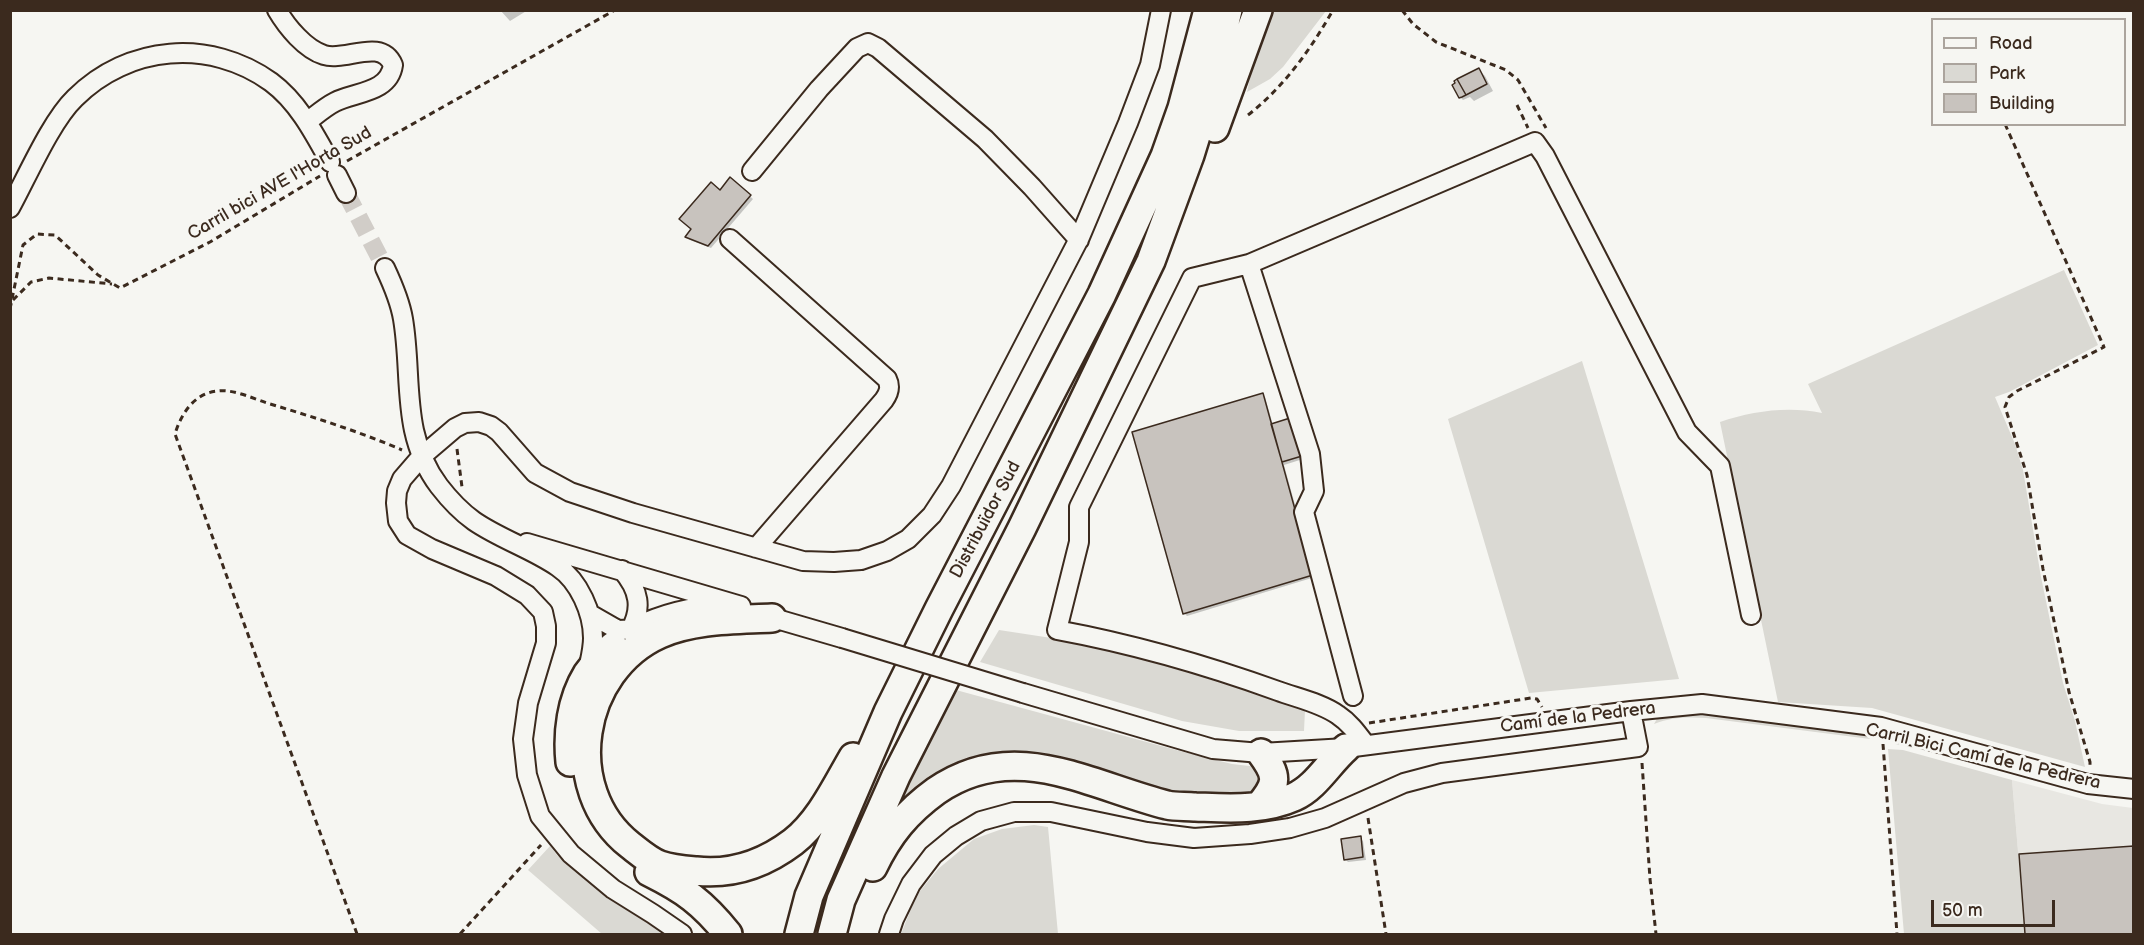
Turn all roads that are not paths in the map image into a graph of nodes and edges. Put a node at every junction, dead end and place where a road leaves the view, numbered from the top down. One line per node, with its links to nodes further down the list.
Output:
1 (277, 10): 8 (street)
2 (1161, 10): 13 (street)
3 (1198, 10): 7 (highway)
4 (1208, 10): 7 (highway)
5 (1228, 10): 17 (highway)
6 (1258, 10): 17 (highway)
7 (1182, 108): 28 (highway, Distribuïdor Sud)
8 (307, 122): 10 (street); 11 (street)
9 (752, 171): 13 (street)
10 (346, 193)
11 (10, 208)
12 (730, 239): 19 (street)
13 (1079, 240): 19 (street)
14 (1249, 264): 23 (street); 26 (street); 29 (street)
15 (386, 268): 16 (street)
16 (421, 457): 18 (street); 19 (street); 34 (street)
17 (1022, 528): 37 (highway, Distribuïdor Sud)
18 (502, 537): 20 (street); 21 (street)
19 (756, 548)
20 (622, 570): 22 (street); 24 (street)
21 (590, 614): 24 (street); 25 (street)
22 (753, 615): 24 (street); 30 (street, Camí de la Pedrera, bridge); 31 (highway)
23 (1751, 615)
24 (632, 629): 25 (highway); 31 (street)
25 (587, 674): 35 (highway)
26 (1353, 696)
27 (1631, 711): 29 (street, Camí de la Pedrera); 32 (street, Camí de la Pedrera); 39 (street)
28 (888, 712): 31 (highway); 36 (highway, Distribuïdor Sud)
29 (1356, 746): 30 (street, Camí de la Pedrera); 33 (highway)
30 (1261, 753): 33 (highway)
31 (586, 768)
32 (2133, 789)
33 (1260, 805): 38 (highway)
34 (682, 934)
35 (728, 934)
36 (799, 934)
37 (832, 934)
38 (846, 934)
39 (889, 934)

